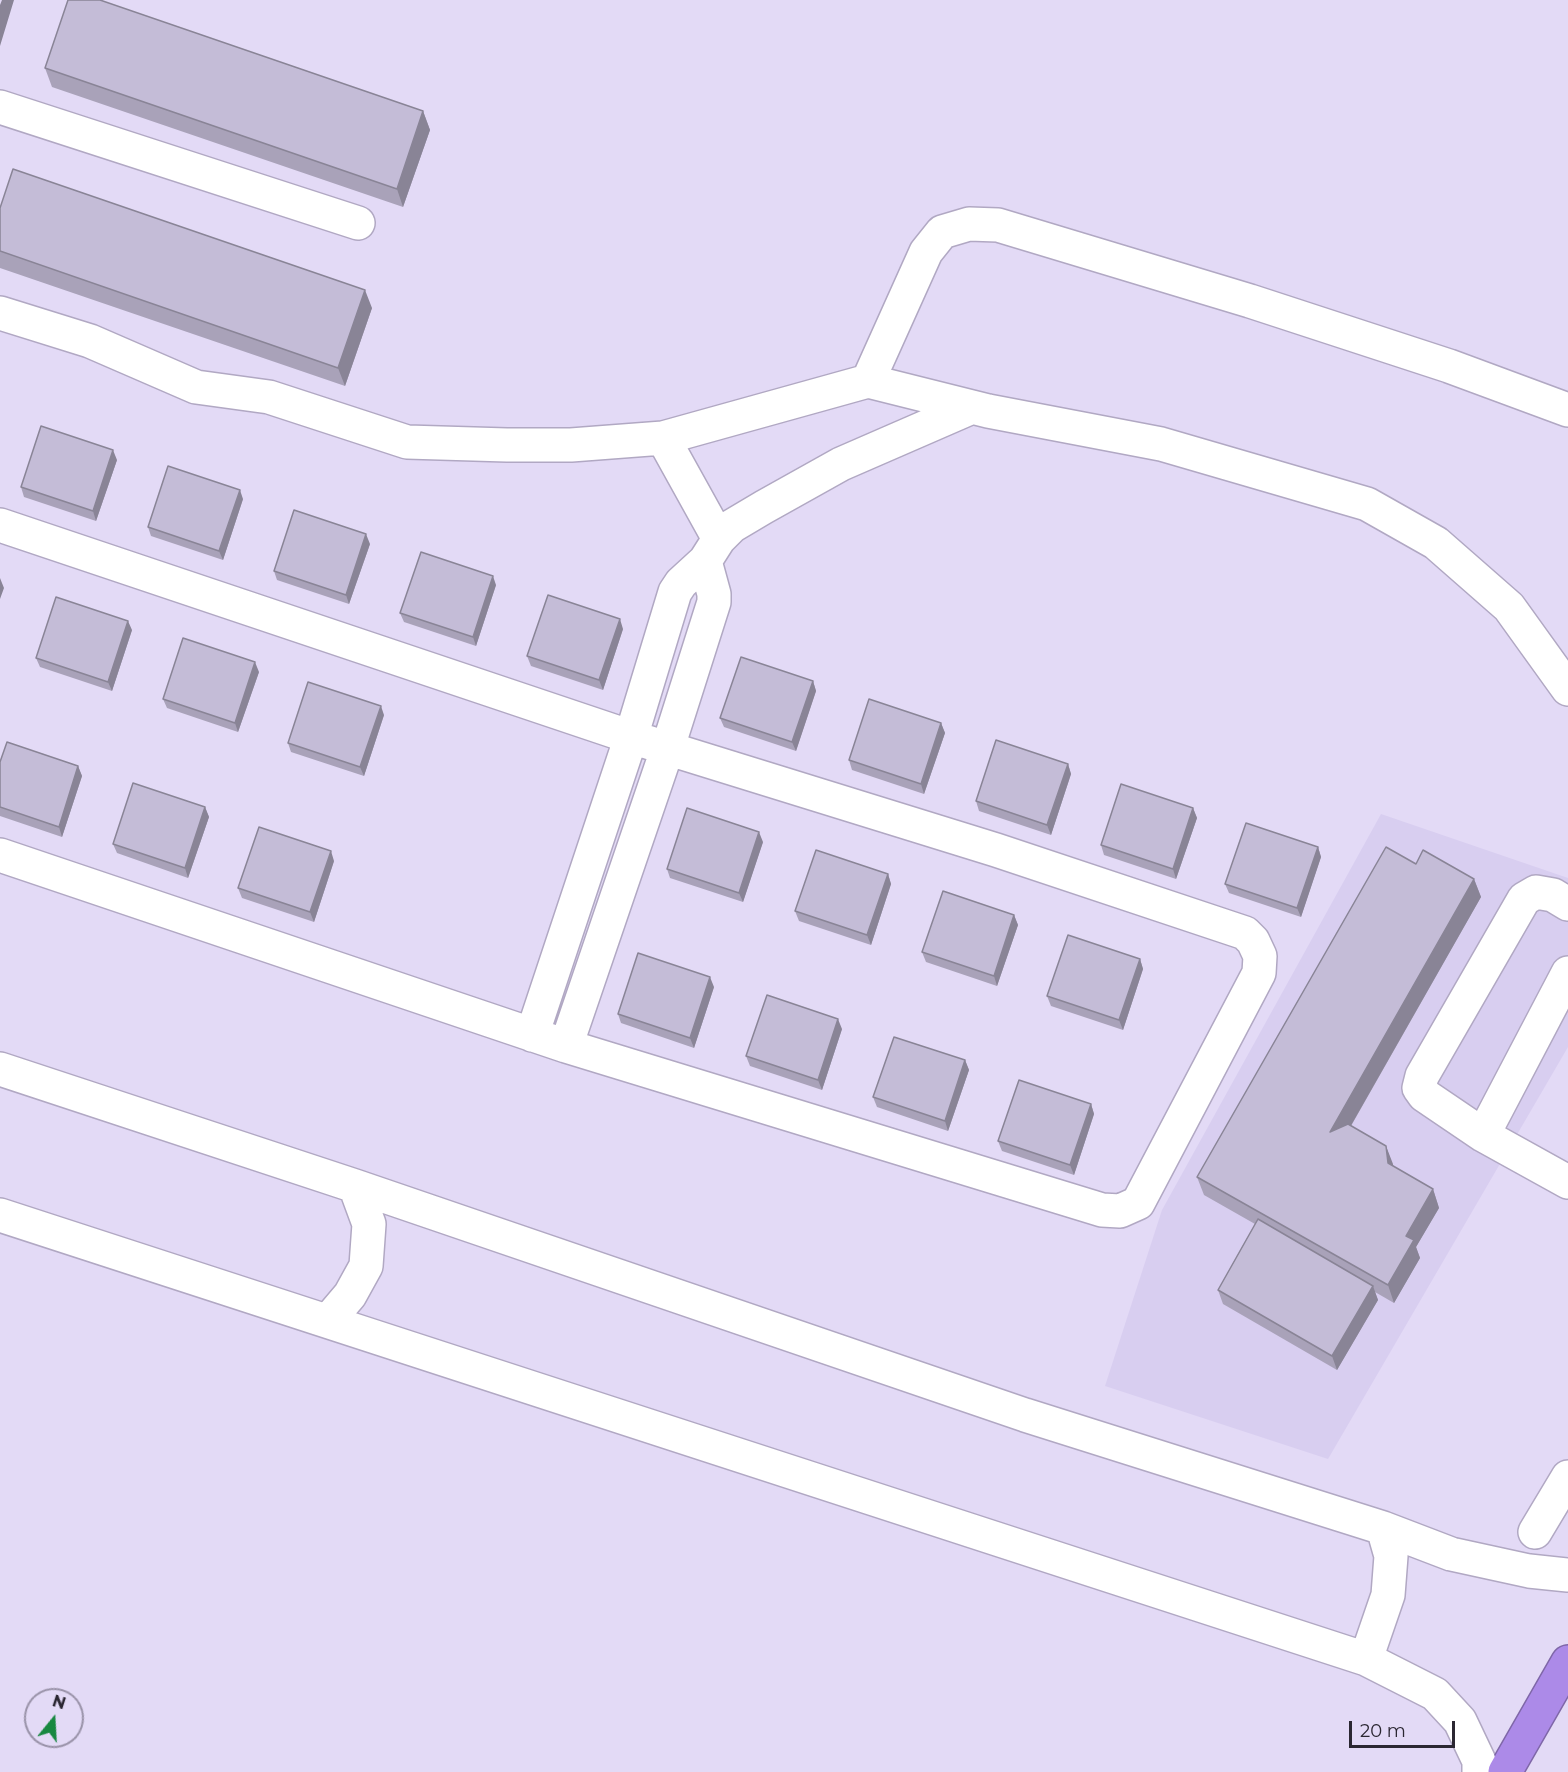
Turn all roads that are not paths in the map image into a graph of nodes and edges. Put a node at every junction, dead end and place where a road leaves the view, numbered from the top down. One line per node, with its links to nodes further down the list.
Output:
1 (0, 107): 2 (street)
2 (358, 223)
3 (0, 313): 7 (street)
4 (868, 381): 5 (street); 6 (street); 7 (street)
5 (972, 407): 9 (street); 10 (street)
6 (1568, 410)
7 (663, 438): 9 (street)
8 (0, 525): 11 (street)
9 (712, 550): 11 (street); 12 (street)
10 (1568, 689)
11 (631, 737): 12 (street); 16 (street)
12 (668, 747): 17 (street); 17 (street)
13 (0, 855): 16 (street)
14 (1568, 904): 19 (street)
15 (1568, 973): 19 (street)
16 (532, 1035): 17 (street)
17 (566, 1046)
18 (0, 1069): 21 (street)
19 (1483, 1135): 20 (street)
20 (1568, 1182)
21 (355, 1186): 23 (street); 25 (street)
22 (0, 1215): 23 (street)
23 (328, 1321): 28 (street)
24 (1568, 1477): 26 (street)
25 (1383, 1528): 27 (street); 28 (street)
26 (1535, 1532)
27 (1568, 1575)
28 (1366, 1659): 30 (street)
29 (1568, 1662): 31 (highway)
30 (1479, 1772)
31 (1505, 1772)

